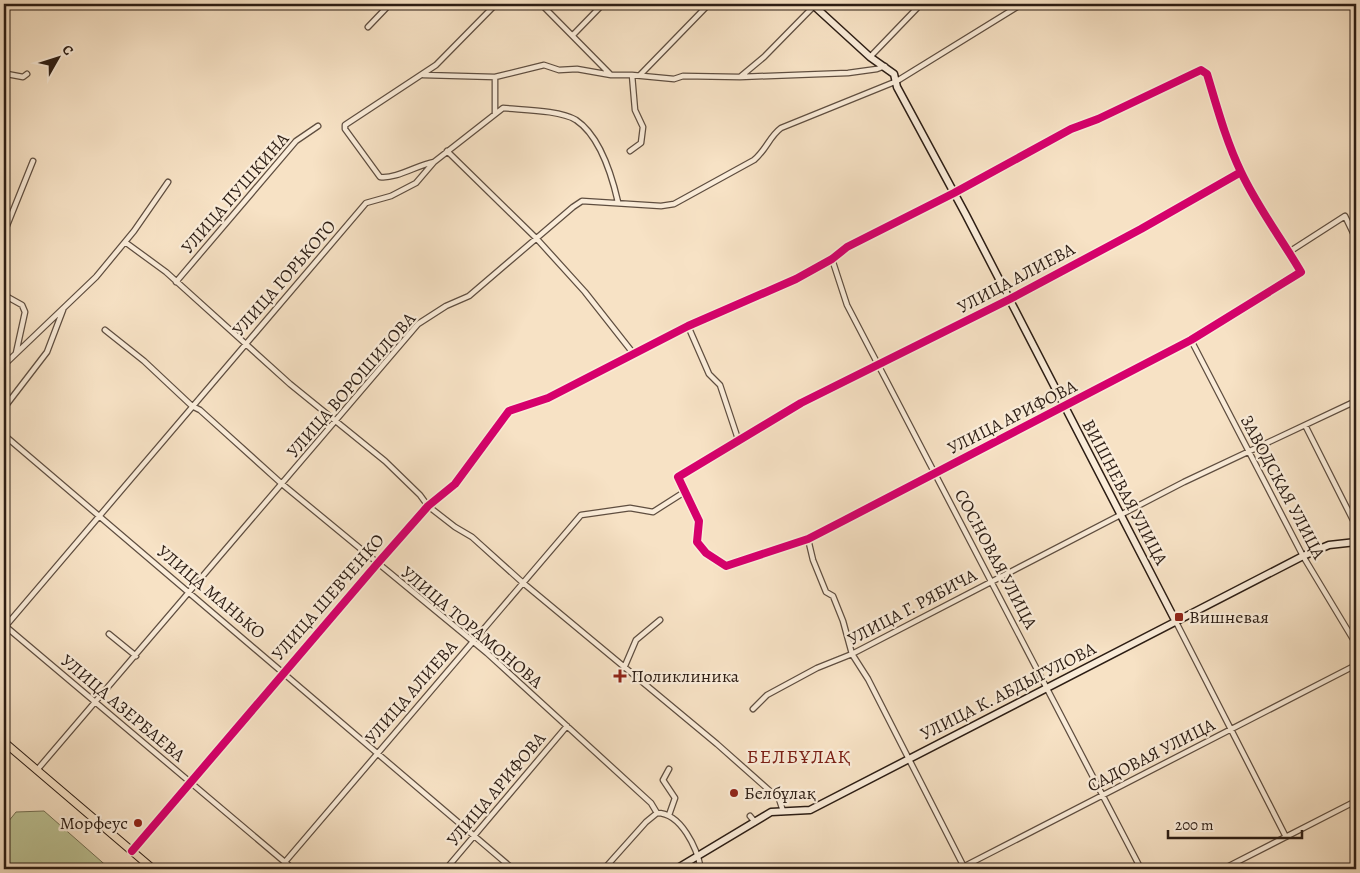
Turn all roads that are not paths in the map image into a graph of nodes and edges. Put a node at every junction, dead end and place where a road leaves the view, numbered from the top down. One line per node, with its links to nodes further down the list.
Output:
1 (390, 4): 9 (street)
2 (496, 4): 14 (street)
3 (541, 4): 10 (street)
4 (603, 4): 10 (street)
5 (709, 4): 17 (street)
6 (814, 4): 11 (street); 19 (street)
7 (921, 4): 11 (street)
8 (1022, 4): 21 (street, УЛИЦА ВОРОШИЛОВА)
9 (368, 27)
10 (573, 36): 15 (street)
11 (870, 57): 12 (street)
12 (885, 66): 19 (street); 21 (street, ВИШНЕВАЯ УЛИЦА)
13 (27, 74): 20 (street)
14 (422, 75): 18 (street); 27 (street)
15 (611, 75): 16 (street); 18 (street)
16 (632, 75): 17 (street); 25 (street)
17 (640, 75): 19 (street)
18 (495, 76): 22 (street)
19 (740, 77)
20 (4, 80)
21 (897, 81): 30 (street, ВИШНЕВАЯ УЛИЦА); 31 (street, УЛИЦА ВОРОШИЛОВА)
22 (495, 114): 24 (street, УЛИЦА ГОРЬКОГО); 31 (street, УЛИЦА ГОРЬКОГО)
23 (318, 126): 38 (street, УЛИЦА ПУШКИНА)
24 (447, 151): 27 (street, УЛИЦА ГОРЬКОГО); 33 (street)
25 (630, 151)
26 (33, 161): 32 (street)
27 (434, 162): 45 (street, УЛИЦА ГОРЬКОГО)
28 (1241, 172): 30 (street, УЛИЦА ШЕВЧЕНКО); 36 (street); 40 (street, УЛИЦА АЛИЕВА)
29 (168, 182): 35 (street)
30 (954, 193): 37 (street, УЛИЦА ШЕВЧЕНКО); 40 (street, ВИШНЕВАЯ УЛИЦА)
31 (618, 202): 33 (street, УЛИЦА ВОРОШИЛОВА)
32 (4, 234)
33 (537, 239): 46 (street); 54 (street, УЛИЦА ВОРОШИЛОВА)
34 (1356, 239): 36 (street)
35 (125, 242): 38 (street); 41 (street)
36 (1289, 252): 44 (street, УЛИЦА АРИФОВА)
37 (832, 259): 42 (street, УЛИЦА ШЕВЧЕНКО); 49 (street, СОСНОВАЯ УЛИЦА)
38 (176, 282): 45 (street)
39 (4, 295): 47 (street)
40 (1010, 299): 49 (street, УЛИЦА АЛИЕВА); 52 (street, ВИШНЕВАЯ УЛИЦА)
41 (63, 308): 47 (street); 53 (street)
42 (688, 326): 46 (street, УЛИЦА ШЕВЧЕНКО); 57 (street)
43 (105, 330): 51 (street, УЛИЦА ТОРАМОНОВА)
44 (1191, 340): 52 (street, УЛИЦА АРИФОВА); 58 (street, ЗАВОДСКАЯ УЛИЦА)
45 (246, 343): 51 (street, УЛИЦА ГОРЬКОГО); 54 (street)
46 (633, 353): 62 (street, УЛИЦА ШЕВЧЕНКО)
47 (16, 354): 48 (street)
48 (4, 365)
49 (880, 365): 57 (street, УЛИЦА АЛИЕВА); 59 (street, СОСНОВАЯ УЛИЦА)
50 (1356, 401): 55 (street, УЛИЦА Г. РЯБИЧА)
51 (192, 406): 60 (street, УЛИЦА ТОРАМОНОВА); 64 (street, УЛИЦА ГОРЬКОГО)
52 (1064, 407): 59 (street, УЛИЦА АРИФОВА); 63 (street, ВИШНЕВАЯ УЛИЦА)
53 (4, 408)
54 (337, 420): 60 (street, УЛИЦА ВОРОШИЛОВА); 62 (street)
55 (1305, 426): 58 (street, УЛИЦА Г. РЯБИЧА); 65 (street)
56 (4, 435): 64 (street, УЛИЦА МАНЬКО)
57 (739, 442): 61 (street, УЛИЦА АЛИЕВА)
58 (1248, 451): 63 (street, УЛИЦА Г. РЯБИЧА); 68 (street, ЗАВОДСКАЯ УЛИЦА)
59 (936, 473): 66 (street, УЛИЦА АРИФОВА); 70 (street, СОСНОВАЯ УЛИЦА)
60 (282, 484): 69 (street, УЛИЦА ТОРАМОНОВА); 72 (street, УЛИЦА ВОРОШИЛОВА)
61 (686, 491): 66 (street, УЛИЦА АРИФОВА); 71 (street, УЛИЦА АЛИЕВА)
62 (428, 506): 69 (street, УЛИЦА ШЕВЧЕНКО); 71 (street)
63 (1120, 515): 70 (street, УЛИЦА Г. РЯБИЧА); 74 (street, ВИШНЕВАЯ УЛИЦА)
64 (100, 516): 72 (street, УЛИЦА МАНЬКО); 75 (street, УЛИЦА ГОРЬКОГО)
65 (1356, 526)
66 (808, 539): 79 (street)
67 (1356, 542): 68 (street, УЛИЦА К. АБДЫГУЛОВА)
68 (1303, 556): 74 (street, УЛИЦА К. АБДЫГУЛОВА); 78 (street, ЗАВОДСКАЯ УЛИЦА)
69 (377, 564): 77 (street, УЛИЦА ТОРАМОНОВА); 83 (street, УЛИЦА ШЕВЧЕНКО)
70 (992, 580): 79 (street, УЛИЦА Г. РЯБИЧА); 84 (street, СОСНОВАЯ УЛИЦА)
71 (522, 582): 77 (street, УЛИЦА АЛИЕВА); 82 (street)
72 (190, 592): 80 (street, УЛИЦА ВОРОШИЛОВА); 83 (street, УЛИЦА МАНЬКО)
73 (660, 620): 82 (street)
74 (1176, 622): 84 (street, УЛИЦА К. АБДЫГУЛОВА); 88 (street, ВИШНЕВАЯ УЛИЦА)
75 (4, 626): 85 (street, УЛИЦА АЗЕРБАЕВА)
76 (109, 634): 80 (street)
77 (472, 642): 87 (street, УЛИЦА ТОРАМОНОВА); 90 (street, УЛИЦА АЛИЕВА)
78 (1356, 644)
79 (852, 654): 86 (street, УЛИЦА Г. РЯБИЧА); 91 (street)
80 (136, 656): 85 (street, УЛИЦА ВОРОШИЛОВА)
81 (1355, 667): 88 (street, САДОВАЯ УЛИЦА)
82 (624, 668): 97 (street)
83 (283, 672): 90 (street, УЛИЦА МАНЬКО); 94 (street, УЛИЦА ШЕВЧЕНКО)
84 (1048, 688): 91 (street, УЛИЦА К. АБДЫГУЛОВА); 95 (street, СОСНОВАЯ УЛИЦА)
85 (97, 703): 93 (street, УЛИЦА ВОРОШИЛОВА); 94 (street, УЛИЦА АЗЕРБАЕВА)
86 (753, 708)
87 (567, 726): 98 (street, УЛИЦА ТОРАМОНОВА); 102 (street, УЛИЦА АРИФОВА)
88 (1232, 729): 95 (street, САДОВАЯ УЛИЦА); 103 (street, ВИШНЕВАЯ УЛИЦА)
89 (4, 742): 93 (main road)
90 (378, 752): 102 (street, УЛИЦА МАНЬКО); 106 (street, УЛИЦА АЛИЕВА)
91 (908, 760): 97 (street, УЛИЦА К. АБДЫГУЛОВА); 115 (street)
92 (669, 769): 99 (street)
93 (37, 770): 104 (main road)
94 (190, 783): 104 (street, УЛИЦА ШЕВЧЕНКО); 106 (street, УЛИЦА АЗЕРБАЕВА)
95 (1103, 795): 115 (street, САДОВАЯ УЛИЦА); 116 (street, СОСНОВАЯ УЛИЦА)
96 (1356, 801): 103 (street)
97 (783, 811): 101 (street, УЛИЦА К. АБДЫГУЛОВА)
98 (657, 813): 99 (street); 112 (street)
99 (669, 815): 105 (street)
100 (750, 816): 101 (street)
101 (755, 822): 105 (street, УЛИЦА К. АБДЫГУЛОВА)
102 (474, 836): 110 (street, УЛИЦА АРИФОВА); 111 (street, УЛИЦА МАНЬКО)
103 (1286, 837): 117 (street)
104 (132, 851): 107 (main road)
105 (698, 856): 113 (street, УЛИЦА К. АБДЫГУЛОВА); 114 (street)
106 (284, 862): 108 (street, УЛИЦА АЛИЕВА); 109 (street, УЛИЦА АЗЕРБАЕВА)
107 (153, 869)
108 (279, 869)
109 (293, 869)
110 (446, 869)
111 (513, 869)
112 (604, 869)
113 (676, 869)
114 (701, 869)
115 (963, 869)
116 (1141, 869)
117 (1223, 869)

